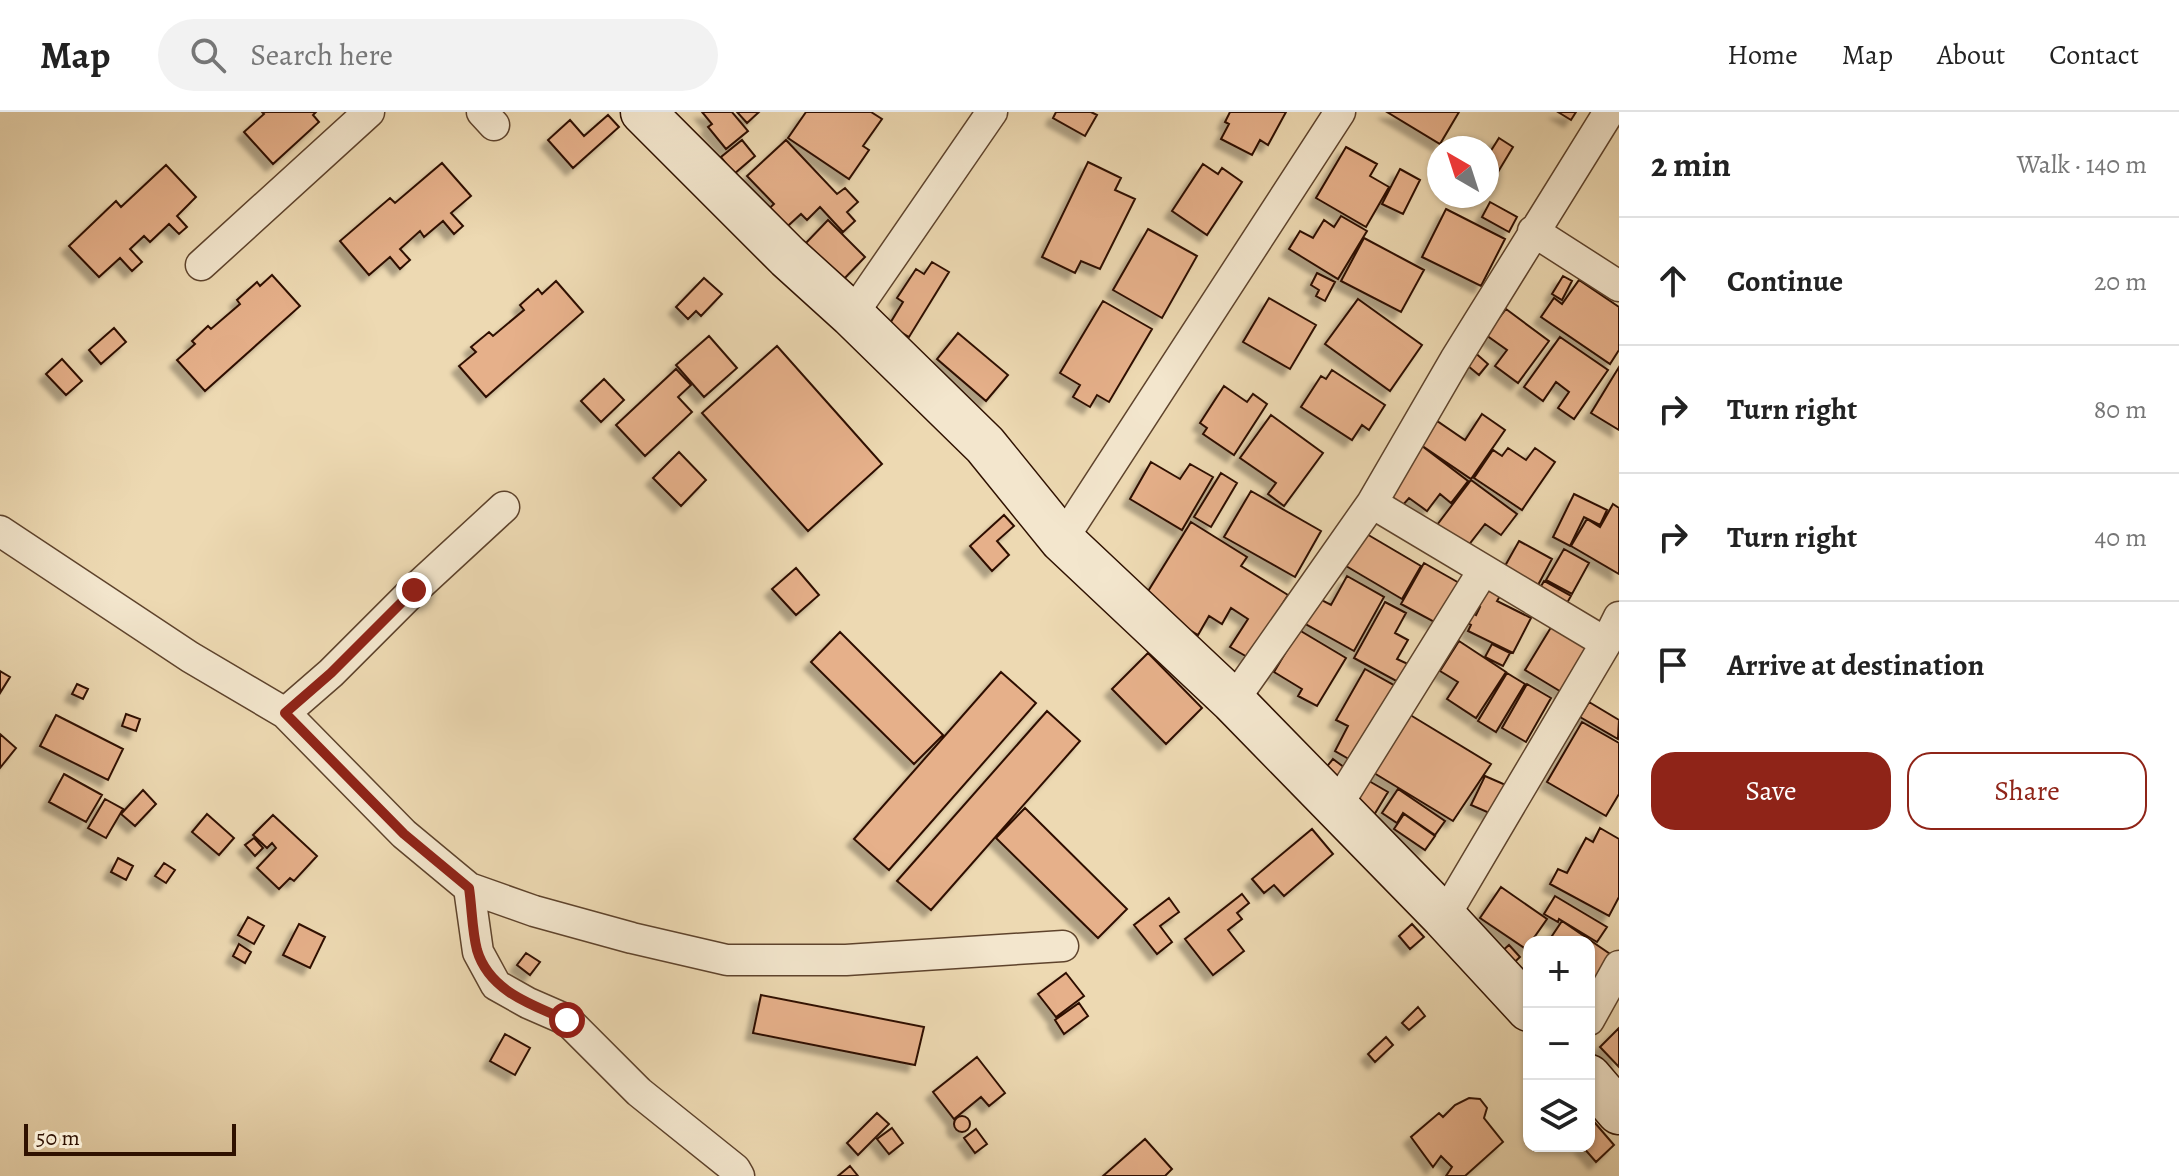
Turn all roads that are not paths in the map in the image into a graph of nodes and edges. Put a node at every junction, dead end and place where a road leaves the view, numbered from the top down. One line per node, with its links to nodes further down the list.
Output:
1 (369, 112): 7 (street)
2 (643, 112): 9 (street)
3 (992, 112): 9 (street)
4 (1340, 112): 13 (street)
5 (1609, 112): 6 (street)
6 (1533, 231): 8 (street); 10 (street)
7 (201, 265)
8 (1619, 286)
9 (852, 315): 13 (street)
10 (1372, 503): 14 (street); 16 (street)
11 (504, 507): 17 (street)
12 (0, 531): 17 (street)
13 (1062, 540): 16 (street)
14 (1483, 571): 15 (street); 18 (street)
15 (1613, 630): 20 (street)
16 (1233, 701): 18 (street)
17 (285, 713): 19 (street)
18 (1336, 807): 20 (street)
19 (469, 888): 21 (street); 27 (street)
20 (1444, 917): 23 (street)
21 (1063, 946)
22 (1619, 966): 24 (street)
23 (1528, 1008)
24 (1595, 1009)
25 (1592, 1080): 26 (street)
26 (1619, 1112)
27 (739, 1176)

